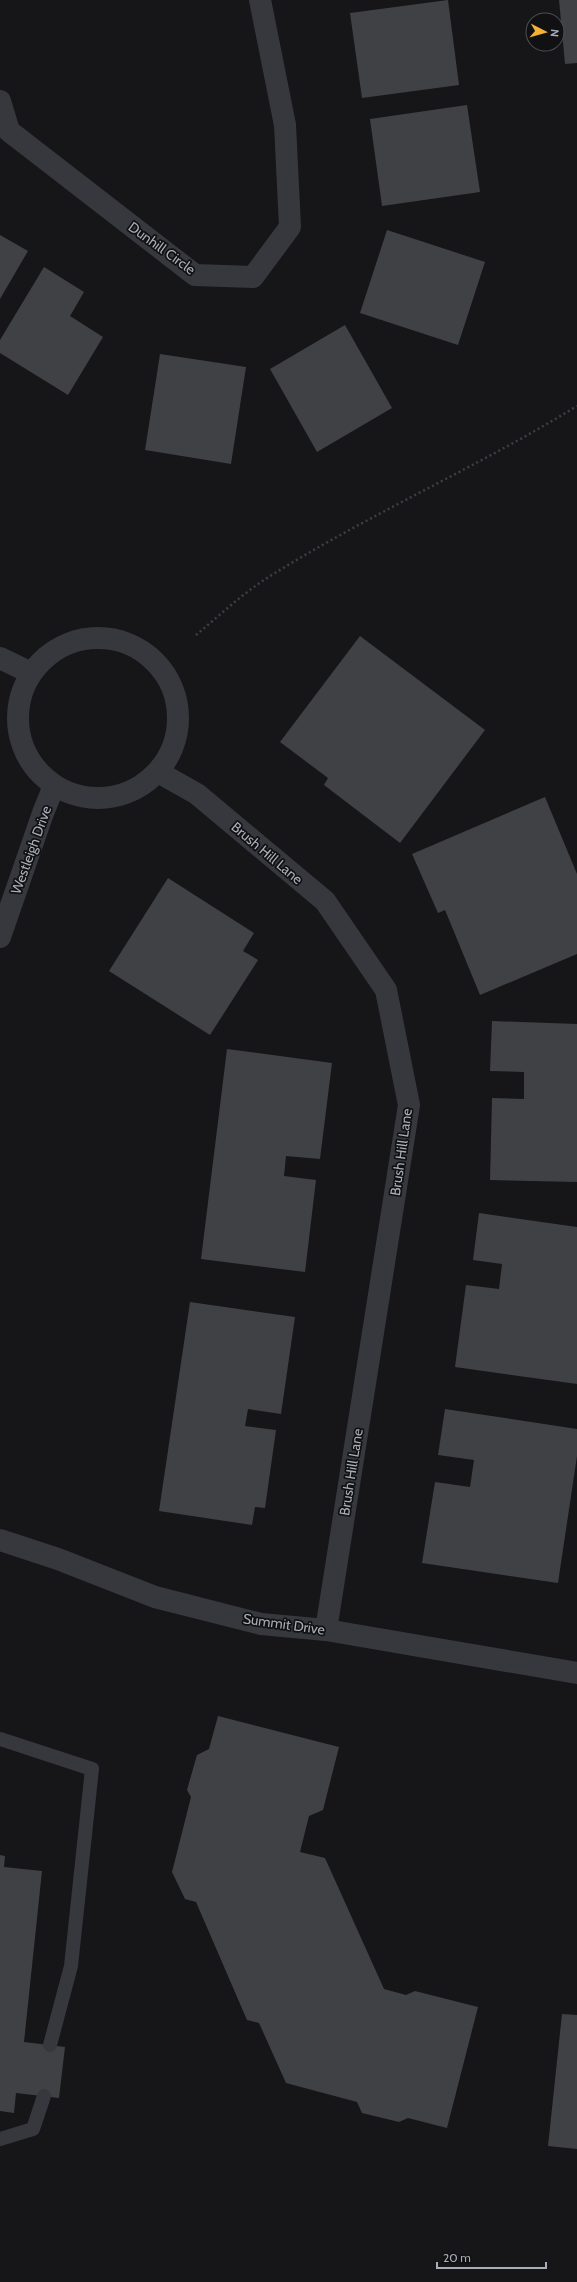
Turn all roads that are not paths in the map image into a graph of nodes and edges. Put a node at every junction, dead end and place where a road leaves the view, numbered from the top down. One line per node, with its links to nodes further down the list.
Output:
1 (260, 0): 2 (street, Dunhill Circle)
2 (0, 101)
3 (0, 658): 4 (street)
4 (31, 673): 5 (street, Westleigh Drive); 6 (street, Westleigh Drive)
5 (158, 772): 6 (street, Westleigh Drive); 9 (street, Brush Hill Lane)
6 (54, 786): 7 (street, Westleigh Drive)
7 (0, 937)
8 (0, 1540): 9 (street, Summit Drive)
9 (326, 1630): 10 (street, Summit Drive)
10 (577, 1673)
11 (0, 1739): 12 (lane)
12 (50, 2045)
13 (44, 2096): 14 (lane)
14 (0, 2139)

